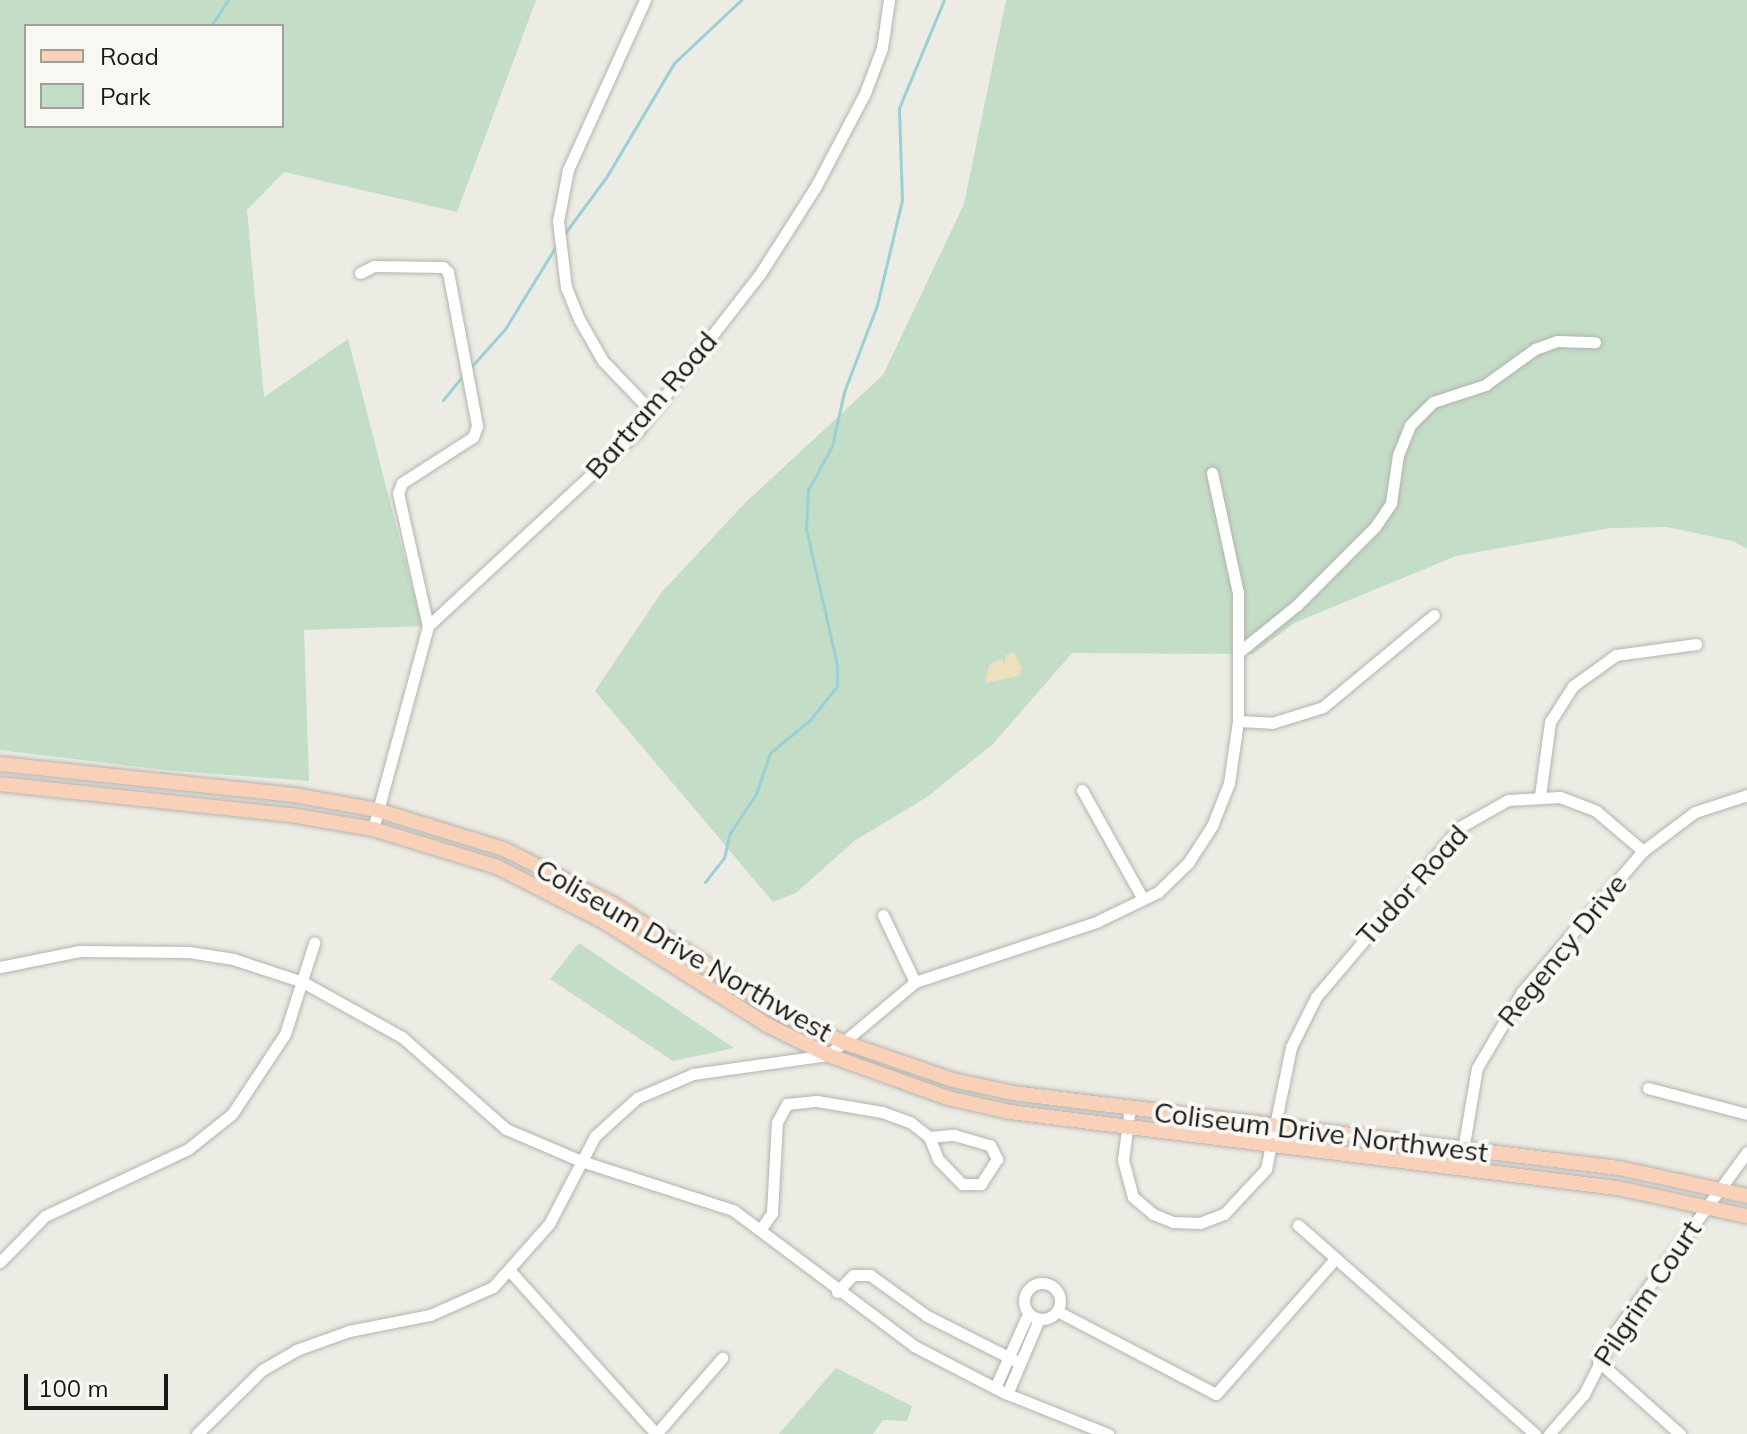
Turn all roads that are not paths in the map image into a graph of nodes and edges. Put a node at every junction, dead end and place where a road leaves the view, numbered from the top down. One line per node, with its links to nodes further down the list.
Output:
1 (645, 0): 5 (street)
2 (889, 0): 5 (street, Bartram Road)
3 (360, 273): 8 (street)
4 (1595, 342): 10 (street)
5 (651, 411): 8 (street, Bartram Road)
6 (1212, 473): 10 (street)
7 (1434, 615): 11 (street)
8 (428, 626): 17 (street)
9 (1696, 644): 16 (street)
10 (1239, 652): 11 (street)
11 (1238, 721): 20 (street)
12 (0, 764): 17 (main road, Coliseum Drive Northwest)
13 (0, 784): 18 (main road, Coliseum Drive Northwest)
14 (1082, 790): 20 (street)
15 (1747, 795): 19 (street, Regency Drive)
16 (1540, 796): 19 (street, Tudor Road); 31 (street, Tudor Road)
17 (377, 810): 18 (street); 26 (main road, Coliseum Drive Northwest)
18 (373, 829): 27 (main road, Coliseum Drive Northwest)
19 (1643, 851): 35 (street, Regency Drive)
20 (1143, 899): 25 (street)
21 (883, 915): 25 (street)
22 (314, 943): 24 (street)
23 (0, 967): 24 (street)
24 (303, 982): 37 (street); 46 (street)
25 (915, 982): 26 (street)
26 (843, 1042): 27 (street); 29 (main road, Coliseum Drive Northwest)
27 (828, 1055): 32 (main road, Coliseum Drive Northwest); 37 (street)
28 (1648, 1088): 30 (street)
29 (1130, 1107): 31 (main road, Coliseum Drive Northwest); 32 (street)
30 (1747, 1114)
31 (1277, 1126): 34 (street, Tudor Road); 35 (main road, Coliseum Drive Northwest)
32 (1127, 1127): 34 (main road, Coliseum Drive Northwest); 34 (street)
33 (929, 1137): 33 (street); 44 (street)
34 (1275, 1145): 38 (main road, Coliseum Drive Northwest)
35 (1463, 1150): 38 (street, Regency Drive); 39 (main road, Coliseum Drive Northwest)
36 (1747, 1152): 39 (street, Pilgrim Court)
37 (581, 1161): 44 (street); 47 (street)
38 (1460, 1168): 41 (main road, Coliseum Drive Northwest)
39 (1716, 1188): 40 (main road, Coliseum Drive Northwest); 41 (street, Pilgrim Court)
40 (1747, 1196)
41 (1706, 1205): 42 (main road, Coliseum Drive Northwest); 53 (street, Pilgrim Court)
42 (1747, 1216)
43 (1298, 1225): 45 (street)
44 (760, 1230): 48 (street)
45 (1336, 1258): 49 (street); 62 (street)
46 (0, 1262)
47 (510, 1271): 58 (street); 59 (street)
48 (837, 1292): 51 (street); 55 (street)
49 (1057, 1311): 50 (street); 50 (street)
50 (1034, 1317): 51 (street); 54 (street)
51 (1008, 1357): 54 (street); 55 (street)
52 (722, 1358): 59 (street)
53 (1598, 1361): 63 (street, Pilgrim Court); 64 (street)
54 (1020, 1363): 56 (street)
55 (995, 1388): 56 (street)
56 (1007, 1394): 57 (street)
57 (1082, 1429): 60 (street); 61 (street)
58 (197, 1434)
59 (656, 1434)
60 (1073, 1434)
61 (1108, 1434)
62 (1535, 1434)
63 (1549, 1434)
64 (1680, 1434)

